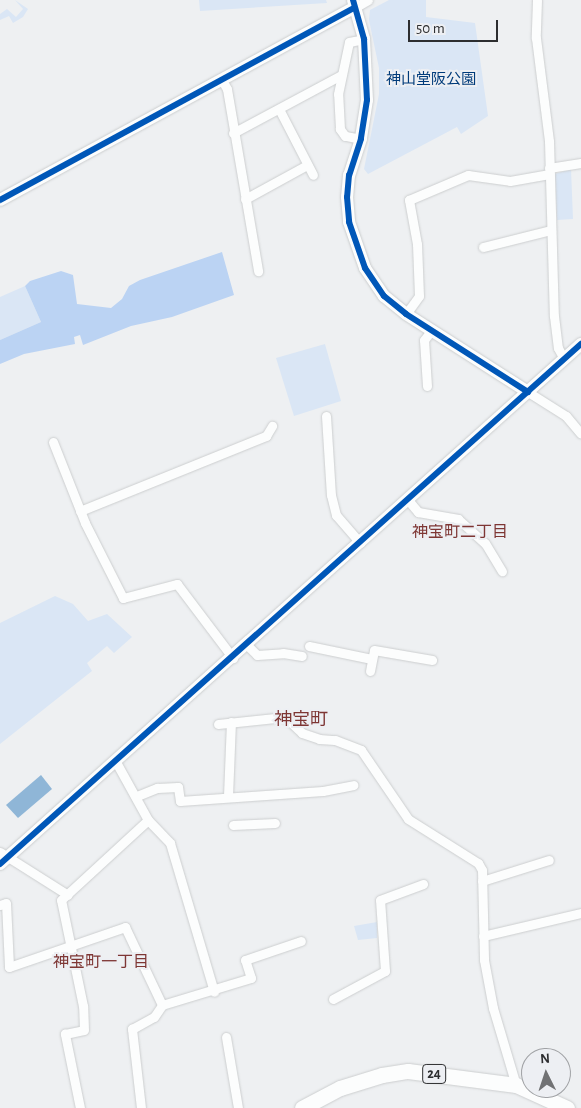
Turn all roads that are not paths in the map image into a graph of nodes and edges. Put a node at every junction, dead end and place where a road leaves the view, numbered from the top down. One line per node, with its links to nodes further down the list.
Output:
1 (368, 0): 3 (street)
2 (537, 0): 12 (street)
3 (353, 4): 4 (street); 6 (street)
4 (364, 39): 5 (street); 9 (street)
5 (341, 75): 7 (street); 9 (street)
6 (222, 80): 8 (street); 15 (street)
7 (279, 109): 8 (street); 11 (street)
8 (233, 133): 14 (street)
9 (361, 140): 19 (street)
10 (581, 163): 12 (street)
11 (307, 165): 13 (street); 14 (street)
12 (549, 171): 16 (street); 19 (street)
13 (313, 176)
14 (245, 199): 18 (street)
15 (0, 200)
16 (551, 230): 17 (street); 22 (street)
17 (483, 247)
18 (258, 271)
19 (406, 314): 20 (street)
20 (431, 331): 23 (street); 24 (street)
21 (581, 344): 22 (street)
22 (564, 359): 24 (street)
23 (427, 386)
24 (528, 392): 27 (street); 29 (street)
25 (326, 416): 31 (street)
26 (272, 426): 30 (street)
27 (581, 434)
28 (53, 442): 30 (street)
29 (408, 500): 31 (street); 32 (street)
30 (80, 511): 36 (street)
31 (360, 543): 33 (street)
32 (502, 571)
33 (247, 645): 35 (street); 36 (street)
34 (309, 646): 37 (street)
35 (302, 656)
36 (233, 658): 42 (street)
37 (372, 659): 38 (street); 39 (street)
38 (432, 660)
39 (370, 671)
40 (232, 722): 41 (street); 45 (street); 51 (street)
41 (218, 724)
42 (116, 762): 44 (street); 49 (street)
43 (353, 785): 45 (street)
44 (137, 796): 45 (street); 46 (street)
45 (228, 796)
46 (148, 820): 53 (street); 60 (street)
47 (275, 823): 48 (street)
48 (233, 825)
49 (3, 858): 53 (street)
50 (549, 860): 51 (street)
51 (482, 881): 56 (street)
52 (423, 884): 61 (street)
53 (68, 895): 58 (street)
54 (0, 905): 59 (street)
55 (581, 913): 56 (street)
56 (483, 936): 64 (street)
57 (302, 941): 60 (street)
58 (70, 944): 59 (street); 62 (street); 65 (street)
59 (4, 969)
60 (214, 992): 62 (street)
61 (334, 1000)
62 (162, 1005): 66 (street)
63 (226, 1037): 67 (street)
64 (516, 1085): 68 (main road, 24); 69 (main road, 24)
65 (80, 1108)
66 (141, 1108)
67 (238, 1108)
68 (302, 1108)
69 (567, 1108)

